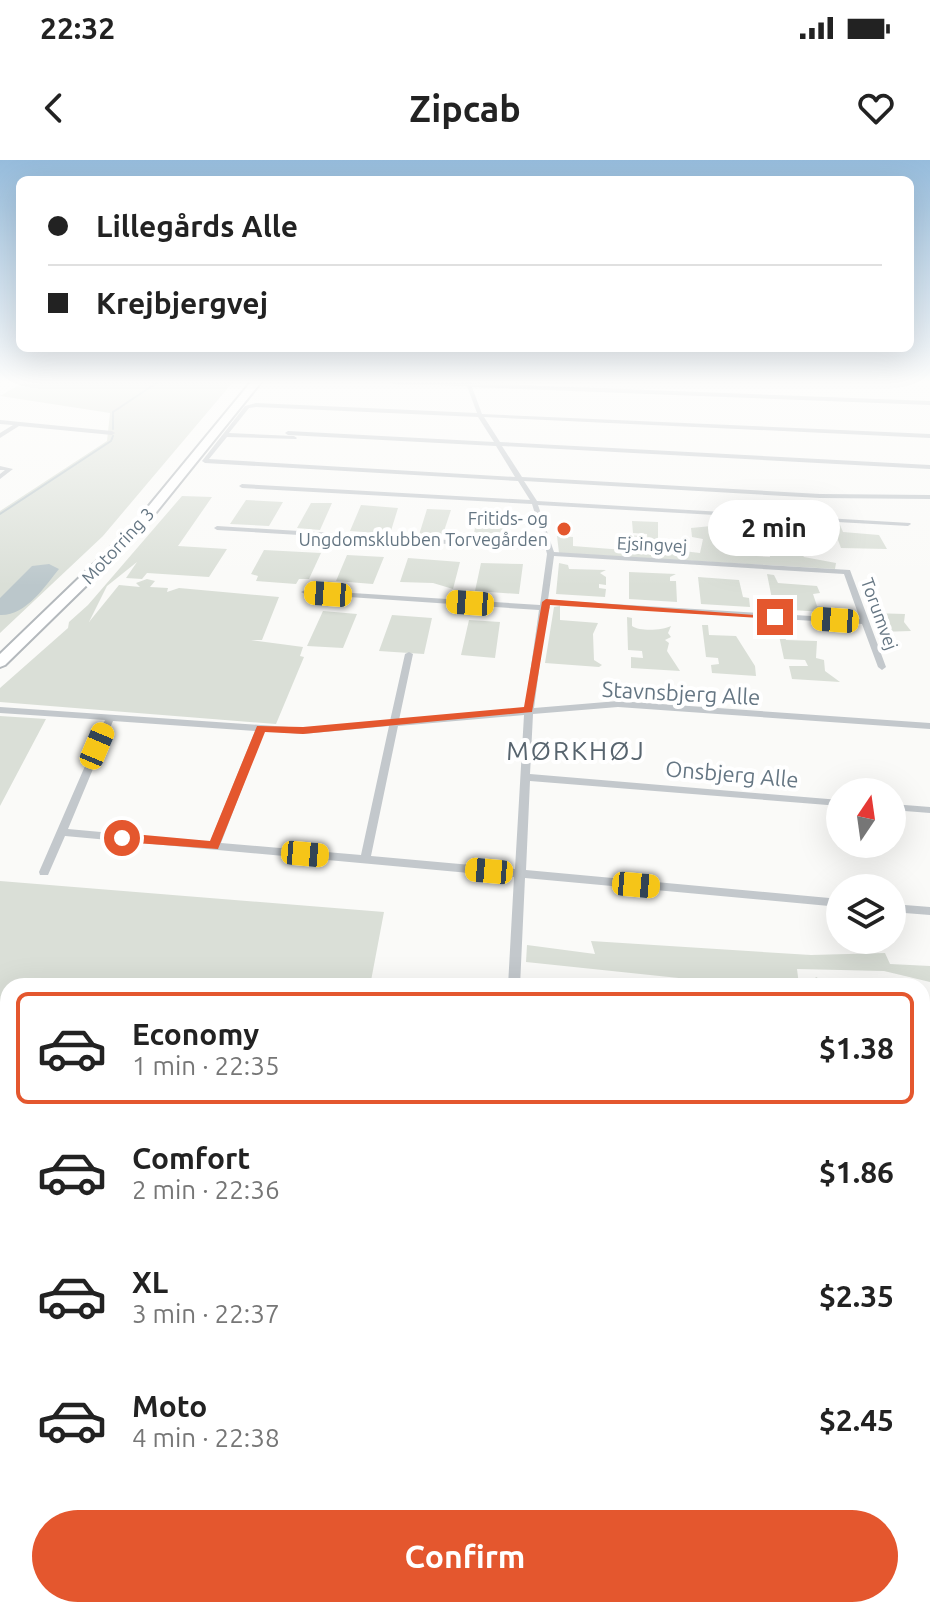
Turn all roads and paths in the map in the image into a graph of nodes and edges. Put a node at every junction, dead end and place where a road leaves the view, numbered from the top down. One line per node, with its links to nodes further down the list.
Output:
1 (187, 450): 23 (highway, Motorring 3)
2 (201, 450): 18 (highway, Motorring 3)
3 (213, 450): 11 (street)
4 (501, 450): 11 (street)
5 (581, 450): 6 (street)
6 (930, 467)
7 (0, 468): 8 (street)
8 (10, 469): 9 (street); 10 (street)
9 (23, 471)
10 (0, 477)
11 (520, 480): 13 (street); 14 (street)
12 (242, 486): 14 (street)
13 (930, 497)
14 (534, 502): 15 (street); 17 (street)
15 (908, 524)
16 (217, 528): 17 (street, Ejsingvej)
17 (550, 551): 19 (street, Ejsingvej); 21 (street)
18 (102, 566): 25 (highway, Motorring 3); 27 (highway)
19 (847, 572): 22 (street, Torumvej)
20 (305, 592): 21 (street)
21 (546, 605): 22 (street); 29 (street)
22 (865, 622): 26 (street, Torumvej)
23 (0, 647)
24 (409, 654): 31 (street)
25 (0, 662)
26 (882, 667)
27 (0, 675)
28 (0, 710): 30 (street, Stavnsbjerg Alle)
29 (529, 710): 31 (street, Stavnsbjerg Alle); 32 (street, Stavnsbjerg Alle); 34 (street)
30 (110, 718): 33 (street, Stavnsbjerg Alle); 38 (street)
31 (396, 724): 33 (street, Stavnsbjerg Alle); 40 (street)
32 (930, 726)
33 (261, 728): 39 (street)
34 (524, 777): 35 (street, Onsbjerg Alle); 42 (street)
35 (826, 802)
36 (906, 808): 37 (street)
37 (930, 810)
38 (61, 832): 39 (street); 41 (street)
39 (214, 846): 40 (street)
40 (365, 860): 42 (street)
41 (44, 872)
42 (519, 874): 43 (street); 46 (street)
43 (826, 902)
44 (906, 909): 45 (street)
45 (930, 911)
46 (514, 978)

